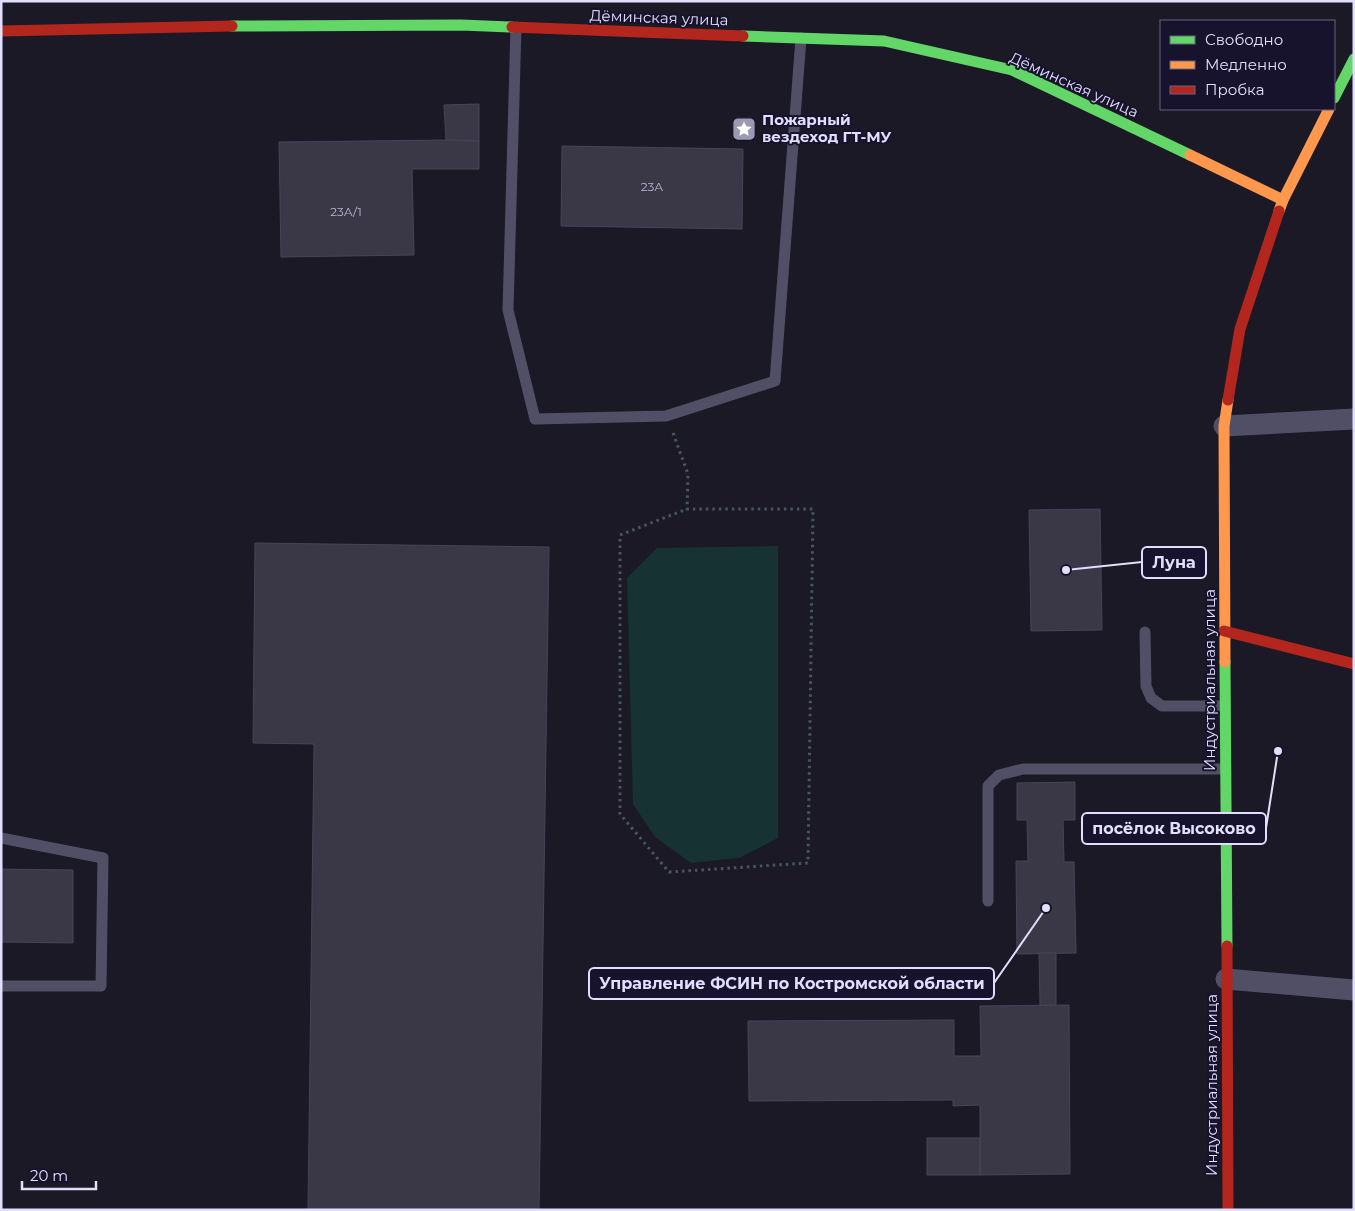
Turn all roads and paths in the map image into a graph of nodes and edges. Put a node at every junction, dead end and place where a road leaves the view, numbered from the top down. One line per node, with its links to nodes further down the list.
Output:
1 (516, 27): 2 (main road, Дёминская улица); 3 (main road, Дёминская улица); 8 (lane)
2 (1, 31)
3 (801, 38): 7 (main road, Дёминская улица); 8 (lane)
4 (1354, 59): 5 (main road)
5 (1335, 96)
6 (1328, 110): 7 (main road, Индустриальная улица)
7 (1283, 200): 10 (main road, Индустриальная улица)
8 (666, 416): 11 (path)
9 (1354, 419): 10 (street)
10 (1224, 426): 12 (main road, Индустриальная улица)
11 (688, 509): 11 (path)
12 (1224, 631): 14 (main road); 15 (main road, Индустриальная улица)
13 (1145, 632): 15 (lane)
14 (1354, 664)
15 (1225, 706): 16 (main road, Индустриальная улица)
16 (1226, 769): 18 (lane); 19 (main road, Индустриальная улица)
17 (1, 838): 20 (lane)
18 (988, 901)
19 (1226, 979): 21 (street); 22 (main road, Индустриальная улица)
20 (1, 986)
21 (1354, 990)
22 (1228, 1210)

